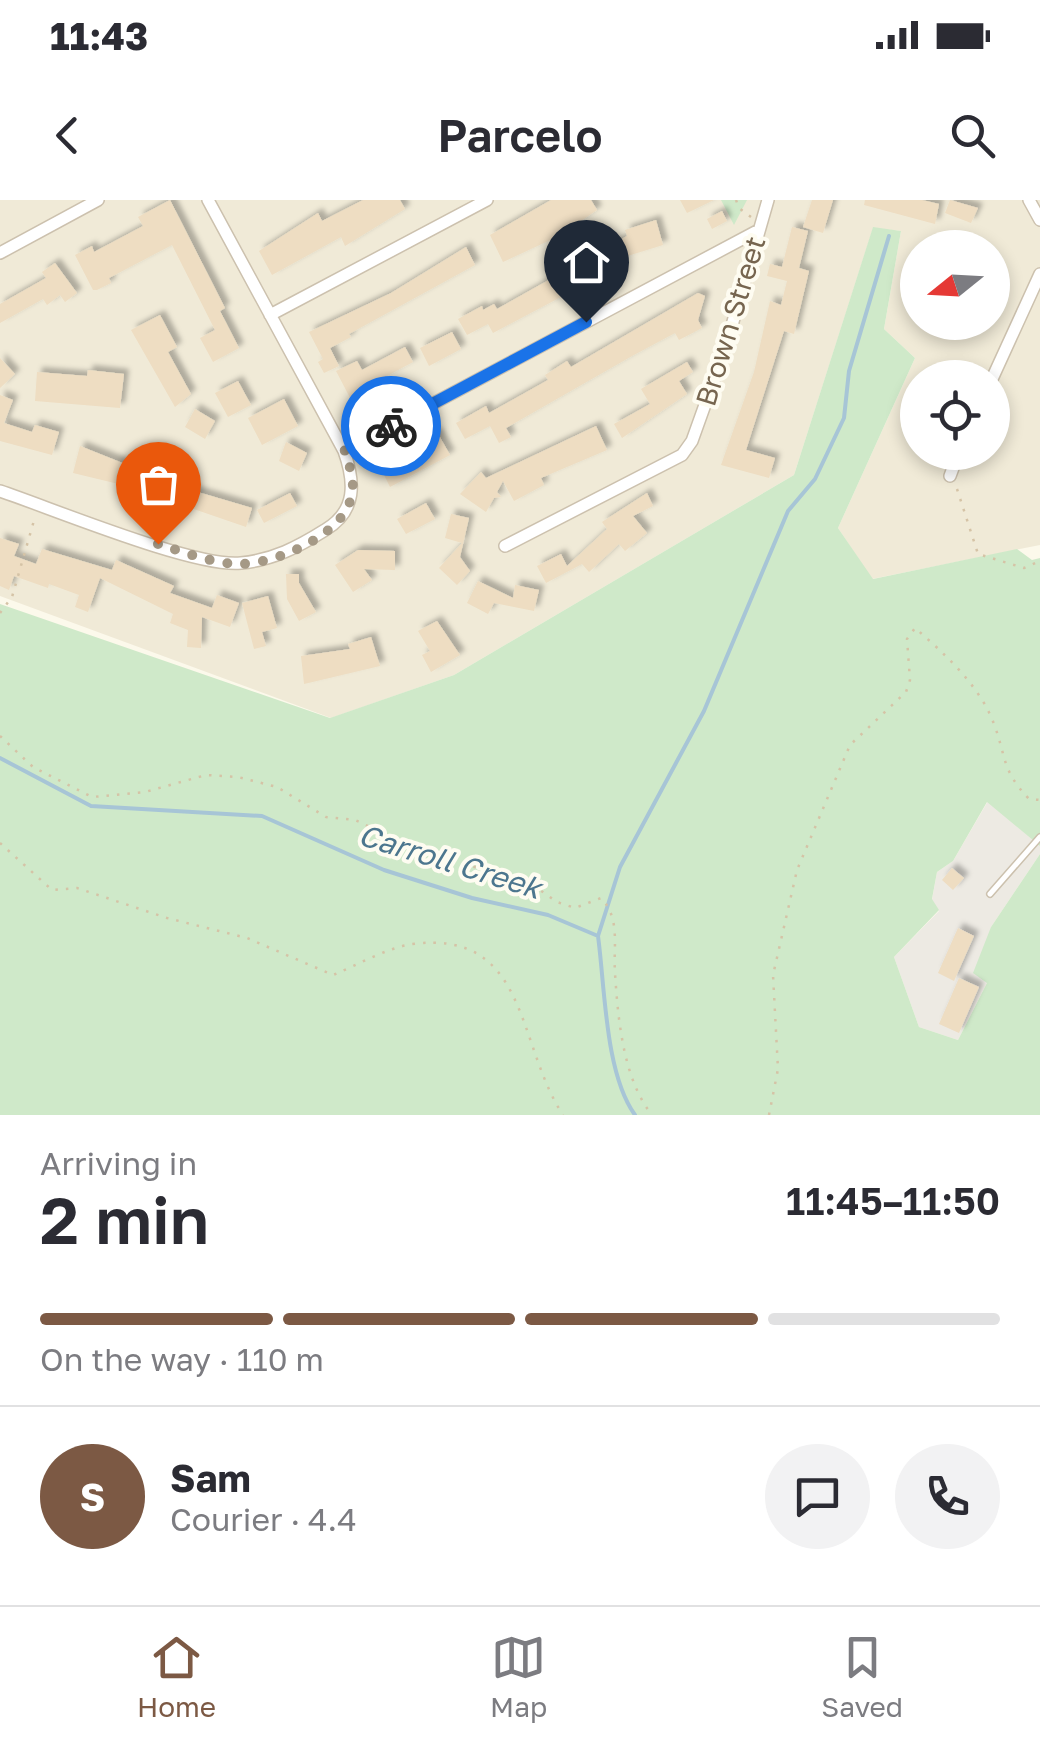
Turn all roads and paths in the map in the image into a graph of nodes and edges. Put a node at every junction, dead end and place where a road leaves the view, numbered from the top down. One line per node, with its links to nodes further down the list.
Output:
1 (98, 200): 9 (street)
2 (208, 200): 11 (street)
3 (487, 200): 11 (street)
4 (736, 200): 8 (path)
5 (768, 200): 8 (street, Brown Street)
6 (1029, 200): 7 (street)
7 (1040, 220)
8 (760, 227): 13 (street); 18 (street, Brown Street)
9 (0, 254)
10 (1040, 274): 12 (street)
11 (270, 316): 13 (street)
12 (1001, 360)
13 (344, 451): 16 (street)
14 (952, 470): 15 (street)
15 (950, 476): 19 (path)
16 (0, 491)
17 (34, 522): 20 (path)
18 (505, 546)
19 (1040, 562)
20 (0, 612)
21 (0, 736): 27 (path)
22 (1040, 800): 28 (path)
23 (1040, 837): 25 (lane)
24 (0, 843): 26 (path)
25 (990, 894)
26 (563, 1115)
27 (652, 1115)
28 (769, 1115)

